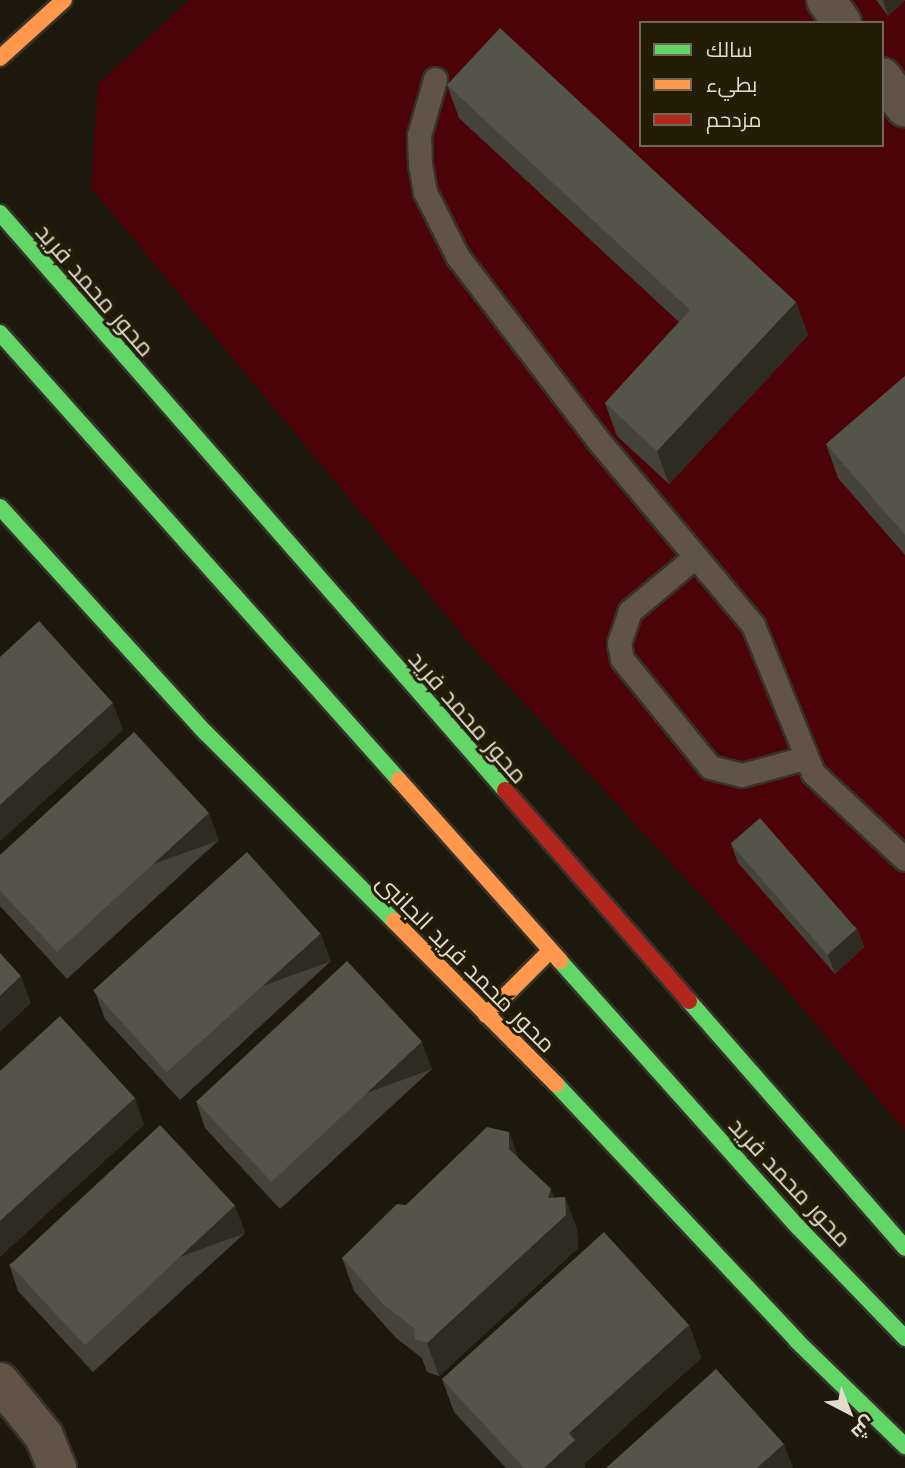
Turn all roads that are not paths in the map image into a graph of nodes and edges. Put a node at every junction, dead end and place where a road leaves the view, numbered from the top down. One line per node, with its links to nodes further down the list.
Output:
1 (826, 0): 3 (street)
2 (58, 1): 4 (main road)
3 (841, 21)
4 (0, 58)
5 (435, 79): 9 (lane)
6 (2, 219): 14 (main road, محور محمد فريد)
7 (0, 334): 12 (main road, محور محمد فريد)
8 (0, 507): 13 (main road, محور محمد فريد الجانبى)
9 (695, 557): 10 (lane); 10 (lane)
10 (804, 758): 11 (lane)
11 (905, 859)
12 (550, 951): 13 (main road); 15 (main road, محور محمد فريد)
13 (486, 1015): 17 (main road, محور محمد فريد الجانبى)
14 (905, 1248)
15 (905, 1338)
16 (0, 1382): 18 (street)
17 (905, 1446)
18 (57, 1468)

